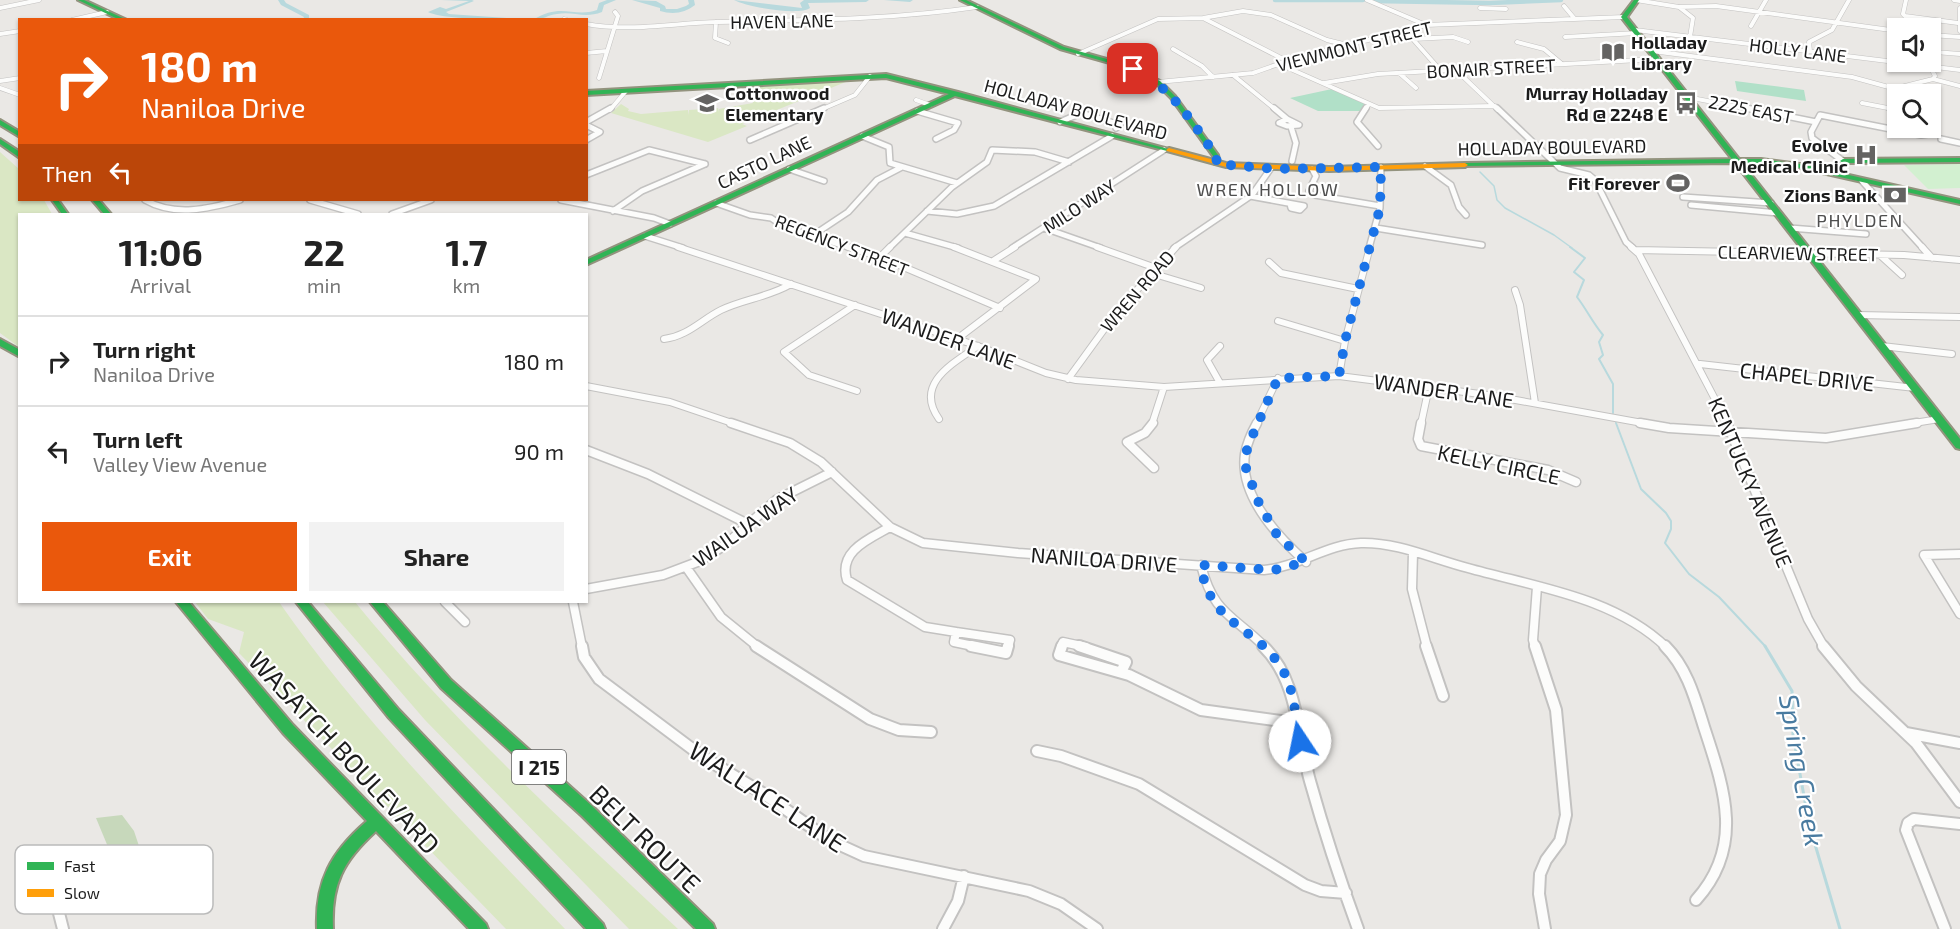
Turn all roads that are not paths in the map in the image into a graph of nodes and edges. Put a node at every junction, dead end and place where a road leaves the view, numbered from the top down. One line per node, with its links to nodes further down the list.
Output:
1 (39, 0): 14 (street)
2 (80, 0): 17 (main road)
3 (962, 0): 12 (main road)
4 (1367, 0): 30 (street)
5 (1637, 0): 13 (street); 20 (main road)
6 (1766, 0): 19 (street)
7 (1848, 0): 27 (street)
8 (1906, 0): 28 (street)
9 (1954, 0): 10 (street)
10 (1960, 1)
11 (1564, 6): 24 (street)
12 (977, 7): 26 (street, HAVEN LANE); 53 (main road)
13 (1678, 7): 19 (street); 41 (street)
14 (0, 8)
15 (1960, 8): 28 (street)
16 (1506, 9): 25 (street)
17 (107, 12): 21 (street); 22 (main road)
18 (615, 12): 32 (street)
19 (1759, 13): 27 (street); 31 (street)
20 (1624, 17): 24 (street, VIEWMONT STREET); 37 (main road)
21 (81, 18)
22 (120, 18)
23 (1203, 18): 47 (street); 53 (street); 56 (street)
24 (1574, 18): 25 (street, VIEWMONT STREET)
25 (1489, 21): 30 (street, VIEWMONT STREET)
26 (716, 22): 32 (street, HAVEN LANE); 46 (street)
27 (1837, 23): 33 (street); 50 (street)
28 (1958, 23): 35 (street)
29 (588, 24): 32 (street, HAVEN LANE)
30 (1426, 25): 36 (street, VIEWMONT STREET)
31 (1751, 26)
32 (614, 29): 49 (street)
33 (1887, 30)
34 (18, 31): 38 (street)
35 (1960, 31)
36 (1406, 32): 43 (street); 47 (street, VIEWMONT STREET)
37 (1636, 32): 40 (street, HOLLY LANE); 41 (street, HOLLY LANE); 55 (main road)
38 (0, 34)
39 (1941, 36): 42 (street)
40 (1565, 37)
41 (1690, 37): 50 (street, HOLLY LANE)
42 (1960, 38)
43 (1413, 39): 44 (street); 63 (street)
44 (1468, 42)
45 (1517, 42): 59 (street)
46 (728, 43)
47 (1349, 46): 56 (street, VIEWMONT STREET)
48 (1173, 49): 68 (street)
49 (607, 51): 51 (street); 70 (street)
50 (1810, 51): 57 (street, HOLLY LANE)
51 (588, 52)
52 (1941, 52): 54 (street)
53 (1078, 54): 73 (main road)
54 (1960, 54)
55 (1655, 55): 59 (street, BONAIR STREET); 76 (street, BONAIR STREET); 85 (main road)
56 (1287, 61): 58 (street, VIEWMONT STREET)
57 (1887, 62)
58 (1280, 64): 66 (street, VIEWMONT STREET); 74 (street)
59 (1562, 64): 61 (street, BONAIR STREET)
60 (1941, 69): 62 (street, HOLLY LANE)
61 (1456, 70): 63 (street, BONAIR STREET); 89 (street, KENTUCKY AVENUE)
62 (1960, 70)
63 (1441, 71): 65 (street, BONAIR STREET)
64 (1933, 72): 71 (street)
65 (1399, 73): 74 (street, BONAIR STREET); 79 (street)
66 (1233, 75): 68 (street, VIEWMONT STREET); 91 (street)
67 (870, 76): 81 (main road, HOLLADAY BOULEVARD); 83 (main road, HOLLADAY BOULEVARD); 104 (street)
68 (1213, 77): 73 (street, VIEWMONT STREET)
69 (18, 78): 72 (street)
70 (599, 78)
71 (1933, 79): 75 (street); 77 (street)
72 (0, 81)
73 (1158, 82): 116 (main road)
74 (1324, 83): 87 (street)
75 (1914, 84)
76 (1887, 86)
77 (1960, 86)
78 (18, 88): 80 (street)
79 (1416, 88)
80 (2, 90): 84 (street)
81 (626, 91): 82 (main road, HOLLADAY BOULEVARD); 93 (street)
82 (588, 93)
83 (956, 93): 88 (main road, CASTO LANE); 98 (main road, HOLLADAY BOULEVARD)
84 (18, 95)
85 (1687, 97): 94 (street, 2225 EAST); 112 (main road)
86 (1862, 103): 90 (street)
87 (1369, 104): 89 (street); 107 (street)
88 (917, 105): 100 (main road, CASTO LANE); 102 (street)
89 (1495, 106): 115 (street, KENTUCKY AVENUE)
90 (1887, 108)
91 (1287, 119): 96 (street); 96 (street)
92 (0, 122): 99 (main road)
93 (588, 122)
94 (1816, 122): 97 (street); 113 (street)
95 (588, 124): 101 (street)
96 (1291, 127): 111 (street)
97 (1887, 128)
98 (1114, 132): 108 (main road, HOLLADAY BOULEVARD); 114 (street)
99 (18, 134)
100 (862, 136): 118 (street); 121 (main road, CASTO LANE)
101 (588, 139)
102 (936, 139)
103 (1941, 139): 106 (street)
104 (750, 140)
105 (0, 141): 109 (main road)
106 (1960, 143)
107 (1378, 146)
108 (1164, 150): 116 (main road, HOLLADAY BOULEVARD); 151 (street, MILO WAY)
109 (18, 154)
110 (1960, 160): 113 (main road)
111 (1292, 161)
112 (1738, 161): 115 (main road, HOLLADAY BOULEVARD); 125 (main road, HOLLADAY BOULEVARD); 139 (main road)
113 (1843, 161): 125 (main road)
114 (1069, 162): 126 (street); 144 (street)
115 (1553, 162): 117 (main road, HOLLADAY BOULEVARD); 159 (street, KENTUCKY AVENUE)
116 (1217, 164): 120 (main road, HOLLADAY BOULEVARD)
117 (1425, 166): 119 (main road, HOLLADAY BOULEVARD); 149 (street)
118 (902, 167): 126 (street); 157 (street)
119 (1381, 167): 122 (main road, HOLLADAY BOULEVARD); 142 (street)
120 (1270, 168): 122 (main road, HOLLADAY BOULEVARD); 127 (street, WREN ROAD)
121 (789, 169): 124 (street); 136 (main road, CASTO LANE)
122 (1312, 169): 142 (street)
123 (588, 174): 143 (street)
124 (824, 181)
125 (1862, 181): 137 (main road, HOLLADAY BOULEVARD); 163 (street)
126 (957, 183): 144 (street)
127 (1250, 196): 140 (street); 168 (street, WREN ROAD)
128 (1683, 197): 139 (street)
129 (96, 201): 145 (main road)
130 (148, 201): 131 (street)
131 (236, 201)
132 (315, 201): 138 (street)
133 (330, 201): 138 (street)
134 (428, 201): 147 (street)
135 (566, 201): 143 (street)
136 (716, 202): 150 (main road, CASTO LANE); 157 (street, REGENCY STREET)
137 (1960, 202)
138 (324, 203): 146 (street)
139 (1771, 203): 148 (main road)
140 (1290, 204)
141 (1691, 205): 148 (street)
142 (1380, 206): 152 (street)
143 (613, 211): 150 (street)
144 (927, 211): 154 (street)
145 (107, 213)
146 (355, 213)
147 (395, 213)
148 (1778, 213): 153 (main road)
149 (1466, 215)
150 (670, 224): 156 (main road, CASTO LANE)
151 (1044, 228): 165 (street, MILO WAY); 168 (street)
152 (1376, 228): 158 (street); 173 (street)
153 (1790, 228): 155 (street); 160 (main road)
154 (905, 233): 162 (street); 165 (street)
155 (1866, 234)
156 (645, 236): 166 (main road, CASTO LANE); 171 (street, WANDER LANE)
157 (812, 236): 162 (street, REGENCY STREET)
158 (1482, 245)
159 (1635, 250): 160 (street, CLEARVIEW STREET); 189 (street, KENTUCKY AVENUE)
160 (1809, 253): 161 (street, CLEARVIEW STREET); 177 (main road)
161 (1880, 255): 163 (street, CLEARVIEW STREET); 170 (street)
162 (880, 257): 176 (street, REGENCY STREET)
163 (1932, 258): 164 (street, CLEARVIEW STREET)
164 (1960, 260)
165 (993, 261): 176 (street)
166 (588, 262)
167 (1269, 262): 173 (street)
168 (1156, 268): 169 (street, WREN ROAD)
169 (1151, 273): 172 (street); 192 (street, WREN ROAD)
170 (1902, 275)
171 (791, 284): 175 (street, WANDER LANE); 180 (street)
172 (1201, 288)
173 (1358, 289): 182 (street)
174 (1515, 290): 199 (street)
175 (855, 305): 181 (street, WANDER LANE); 198 (street)
176 (1000, 308): 181 (street)
177 (1858, 315): 178 (street); 186 (main road)
178 (1960, 317)
179 (1278, 321): 182 (street)
180 (664, 339)
181 (957, 339): 185 (street, WANDER LANE)
182 (1345, 341): 190 (street)
183 (0, 342): 187 (main road)
184 (1220, 345): 193 (street)
185 (978, 346): 192 (street, WANDER LANE); 200 (street)
186 (1882, 346): 188 (street); 197 (main road)
187 (18, 353)
188 (1952, 354)
189 (1700, 364): 197 (street, CHAPEL DRIVE); 202 (street, KENTUCKY AVENUE)
190 (1339, 376): 191 (street, WANDER LANE); 196 (street, WANDER LANE)
191 (1278, 378): 193 (street, WANDER LANE); 212 (street)
192 (1068, 379): 195 (street, WANDER LANE)
193 (1220, 383): 195 (street, WANDER LANE)
194 (588, 386): 206 (street, NANILOA DRIVE)
195 (1164, 387): 205 (street)
196 (1429, 387): 199 (street, WANDER LANE); 207 (street, KELLY CIRCLE)
197 (1915, 388): 201 (main road)
198 (857, 391)
199 (1535, 404): 202 (street, WANDER LANE)
200 (939, 419)
201 (1939, 419): 202 (street, WANDER LANE); 203 (main road)
202 (1731, 433): 229 (street, KENTUCKY AVENUE)
203 (1960, 446)
204 (588, 451): 208 (street)
205 (1154, 468)
206 (832, 472): 208 (street, WAILUA WAY); 209 (street, NANILOA DRIVE)
207 (1576, 482)
208 (748, 524): 214 (street, WAILUA WAY)
209 (890, 527): 213 (street, NANILOA DRIVE); 224 (street)
210 (1413, 553): 212 (street, NANILOA DRIVE); 215 (street, NANILOA DRIVE); 226 (street)
211 (1960, 554): 222 (street)
212 (1306, 562): 213 (street, NANILOA DRIVE)
213 (1201, 565): 227 (street)
214 (686, 567): 216 (street, WAILUA WAY); 228 (street)
215 (1537, 587): 237 (street, NANILOA DRIVE); 247 (street)
216 (588, 589)
217 (183, 603): 233 (main road, WASATCH BOULEVARD)
218 (303, 603): 242 (main road)
219 (377, 603): 243 (main road, BELT ROUTE / I 215)
220 (445, 603): 223 (street)
221 (573, 603): 235 (street, WALLACE LANE)
222 (1960, 614)
223 (465, 622)
224 (956, 631): 224 (street)
225 (1125, 673): 225 (street); 227 (street)
226 (1443, 696)
227 (1296, 723): 236 (street)
228 (932, 732)
229 (1906, 733): 230 (street); 232 (street, KENTUCKY AVENUE)
230 (1960, 743)
231 (1037, 751): 236 (street)
232 (1960, 802)
233 (377, 821): 240 (main road); 241 (main road, WASATCH BOULEVARD)
234 (1960, 824): 248 (street)
235 (964, 876): 244 (street); 245 (street, WALLACE LANE)
236 (1346, 893): 246 (street)
237 (1696, 900)
238 (59, 914): 239 (street)
239 (63, 929)
240 (325, 929)
241 (480, 929)
242 (597, 929)
243 (707, 929)
244 (943, 929)
245 (1097, 929)
246 (1358, 929)
247 (1545, 929)
248 (1945, 929)

